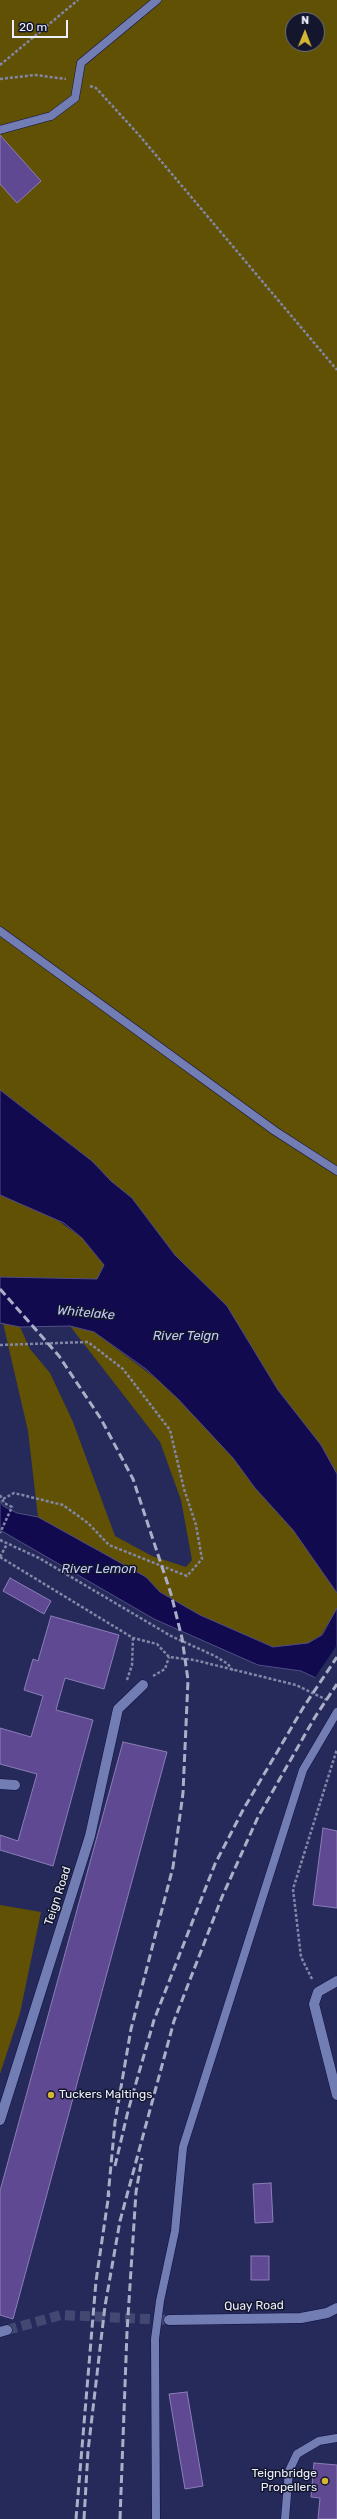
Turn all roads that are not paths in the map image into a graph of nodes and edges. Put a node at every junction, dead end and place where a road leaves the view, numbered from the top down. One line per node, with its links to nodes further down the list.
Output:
1 (156, 0): 2 (lane)
2 (0, 130)
3 (0, 931): 4 (lane)
4 (337, 1171)
5 (143, 1685): 11 (street, Teign Road)
6 (337, 1712): 15 (lane)
7 (0, 1784): 8 (street)
8 (15, 1785)
9 (337, 1981): 10 (street)
10 (337, 2095)
11 (0, 2120)
12 (337, 2308): 13 (street, Quay Road)
13 (169, 2320)
14 (337, 2438): 16 (lane)
15 (156, 2519)
16 (284, 2519)

